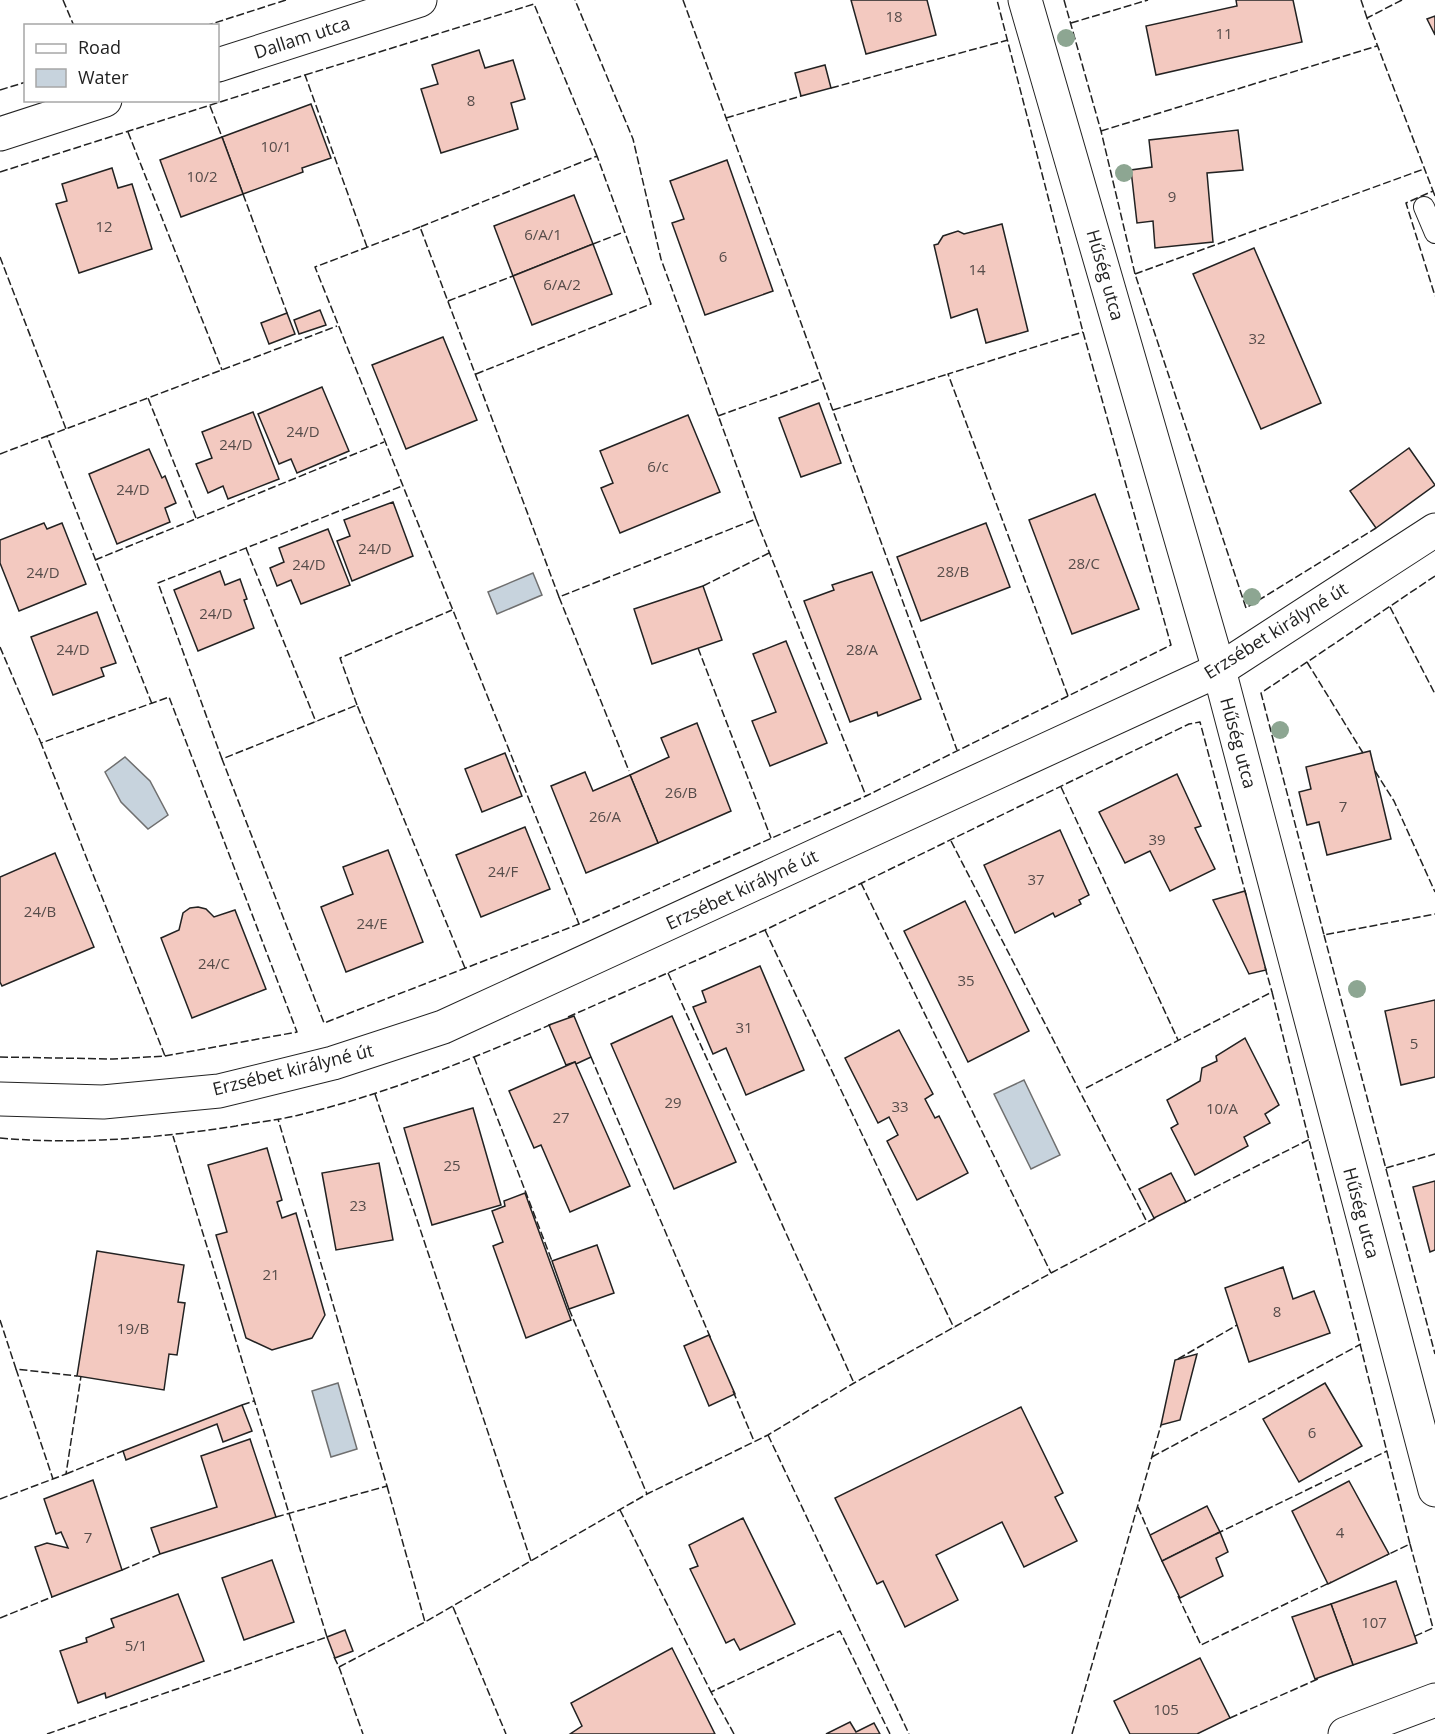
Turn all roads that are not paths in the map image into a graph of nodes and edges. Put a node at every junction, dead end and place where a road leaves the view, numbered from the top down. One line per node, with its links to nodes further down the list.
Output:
1 (420, 0): 3 (street, Dallam utca)
2 (1025, 0): 9 (street, Hűség utca)
3 (219, 65)
4 (99, 102): 5 (street)
5 (0, 134)
6 (1424, 207): 7 (lane)
7 (1435, 233)
8 (1435, 530): 9 (street, Erzsébet királyné út)
9 (1219, 670): 10 (street, Erzsébet királyné út); 11 (street, Hűség utca)
10 (0, 1099)
11 (1435, 1490)
12 (1435, 1700): 13 (street)
13 (1345, 1734)

